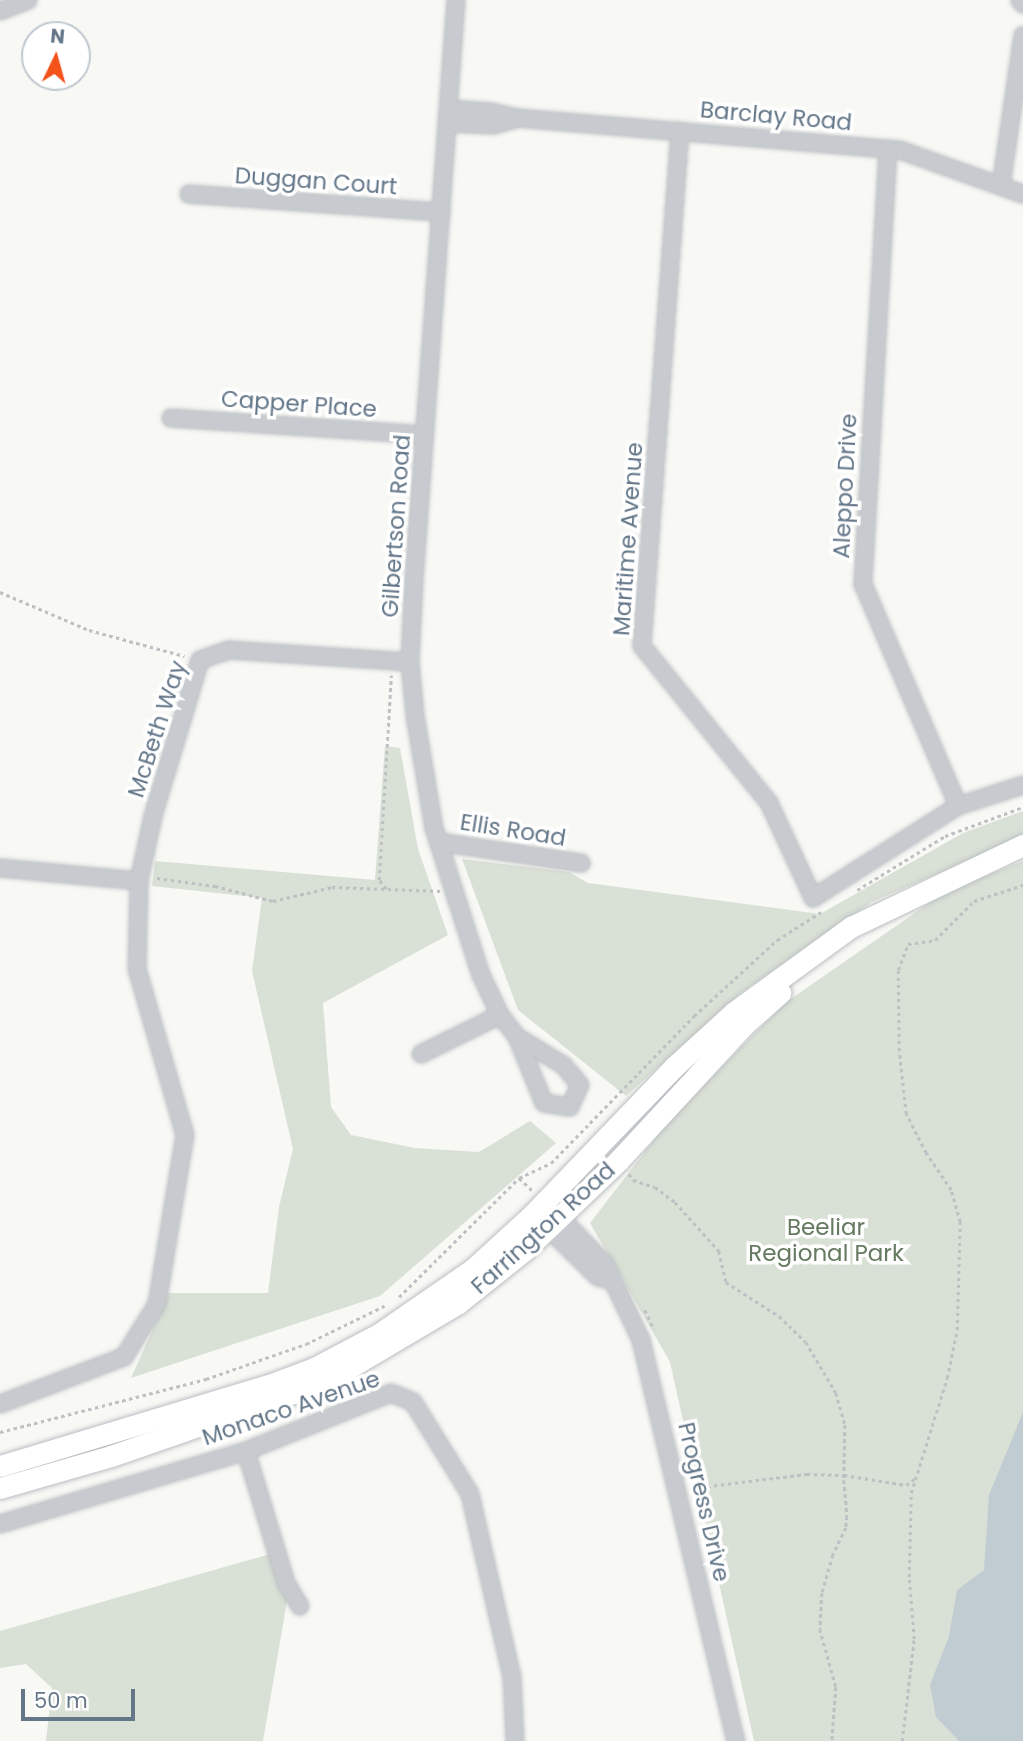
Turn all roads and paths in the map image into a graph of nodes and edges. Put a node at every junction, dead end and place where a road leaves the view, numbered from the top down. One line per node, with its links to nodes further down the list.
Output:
1 (28, 0): 3 (street)
2 (456, 0): 5 (street, Gilbertson Road)
3 (0, 11)
4 (1023, 36): 8 (street)
5 (448, 116): 6 (street, Barclay Road); 11 (street, Gilbertson Road)
6 (680, 131): 7 (street, Barclay Road); 30 (street, Maritime Avenue)
7 (888, 149): 8 (street, Barclay Road); 18 (street, Aleppo Drive)
8 (1001, 186): 10 (street, Barclay Road)
9 (189, 194): 11 (street, Duggan Court)
10 (1023, 194)
11 (440, 212): 13 (street, Gilbertson Road)
12 (172, 418): 13 (street, Capper Place)
13 (424, 435): 16 (street, Gilbertson Road)
14 (0, 593): 15 (path)
15 (200, 660): 16 (street, McBeth Way); 24 (street, McBeth Way)
16 (410, 662): 20 (street, Gilbertson Road); 27 (path)
17 (1023, 785): 18 (street)
18 (958, 806): 30 (street)
19 (1023, 807): 28 (path)
20 (438, 842): 22 (street, Ellis Road); 26 (street, Gilbertson Road)
21 (1023, 845): 29 (main road, Farrington Road)
22 (581, 863)
23 (0, 868): 24 (street)
24 (139, 881): 27 (path); 39 (street, McBeth Way)
25 (1023, 885): 46 (path)
26 (453, 888): 27 (path); 31 (street, Gilbertson Road)
27 (386, 889)
28 (855, 891)
29 (900, 904): 34 (main road, Farrington Road); 36 (main road, Farrington Road)
30 (817, 905): 34 (path)
31 (500, 1015): 32 (street, Gilbertson Road); 33 (street)
32 (517, 1037): 32 (street, Gilbertson Road)
33 (421, 1054)
34 (590, 1138): 36 (main road, Farrington Road); 40 (path)
35 (619, 1180): 44 (path)
36 (546, 1215): 42 (main road, Farrington Road); 43 (main road, Farrington Road); 52 (street, Progress Drive)
37 (640, 1302): 38 (path)
38 (655, 1334)
39 (0, 1404)
40 (0, 1432)
41 (246, 1451): 49 (street, Monaco Avenue); 50 (street); 51 (street, Monaco Avenue)
42 (0, 1465)
43 (71, 1469): 47 (main road, Farrington Road); 48 (main road)
44 (844, 1475): 45 (path); 46 (path); 53 (path)
45 (690, 1477)
46 (914, 1479): 54 (path)
47 (0, 1488)
48 (0, 1496)
49 (0, 1524)
50 (300, 1606)
51 (515, 1741)
52 (736, 1741)
53 (832, 1741)
54 (902, 1741)

